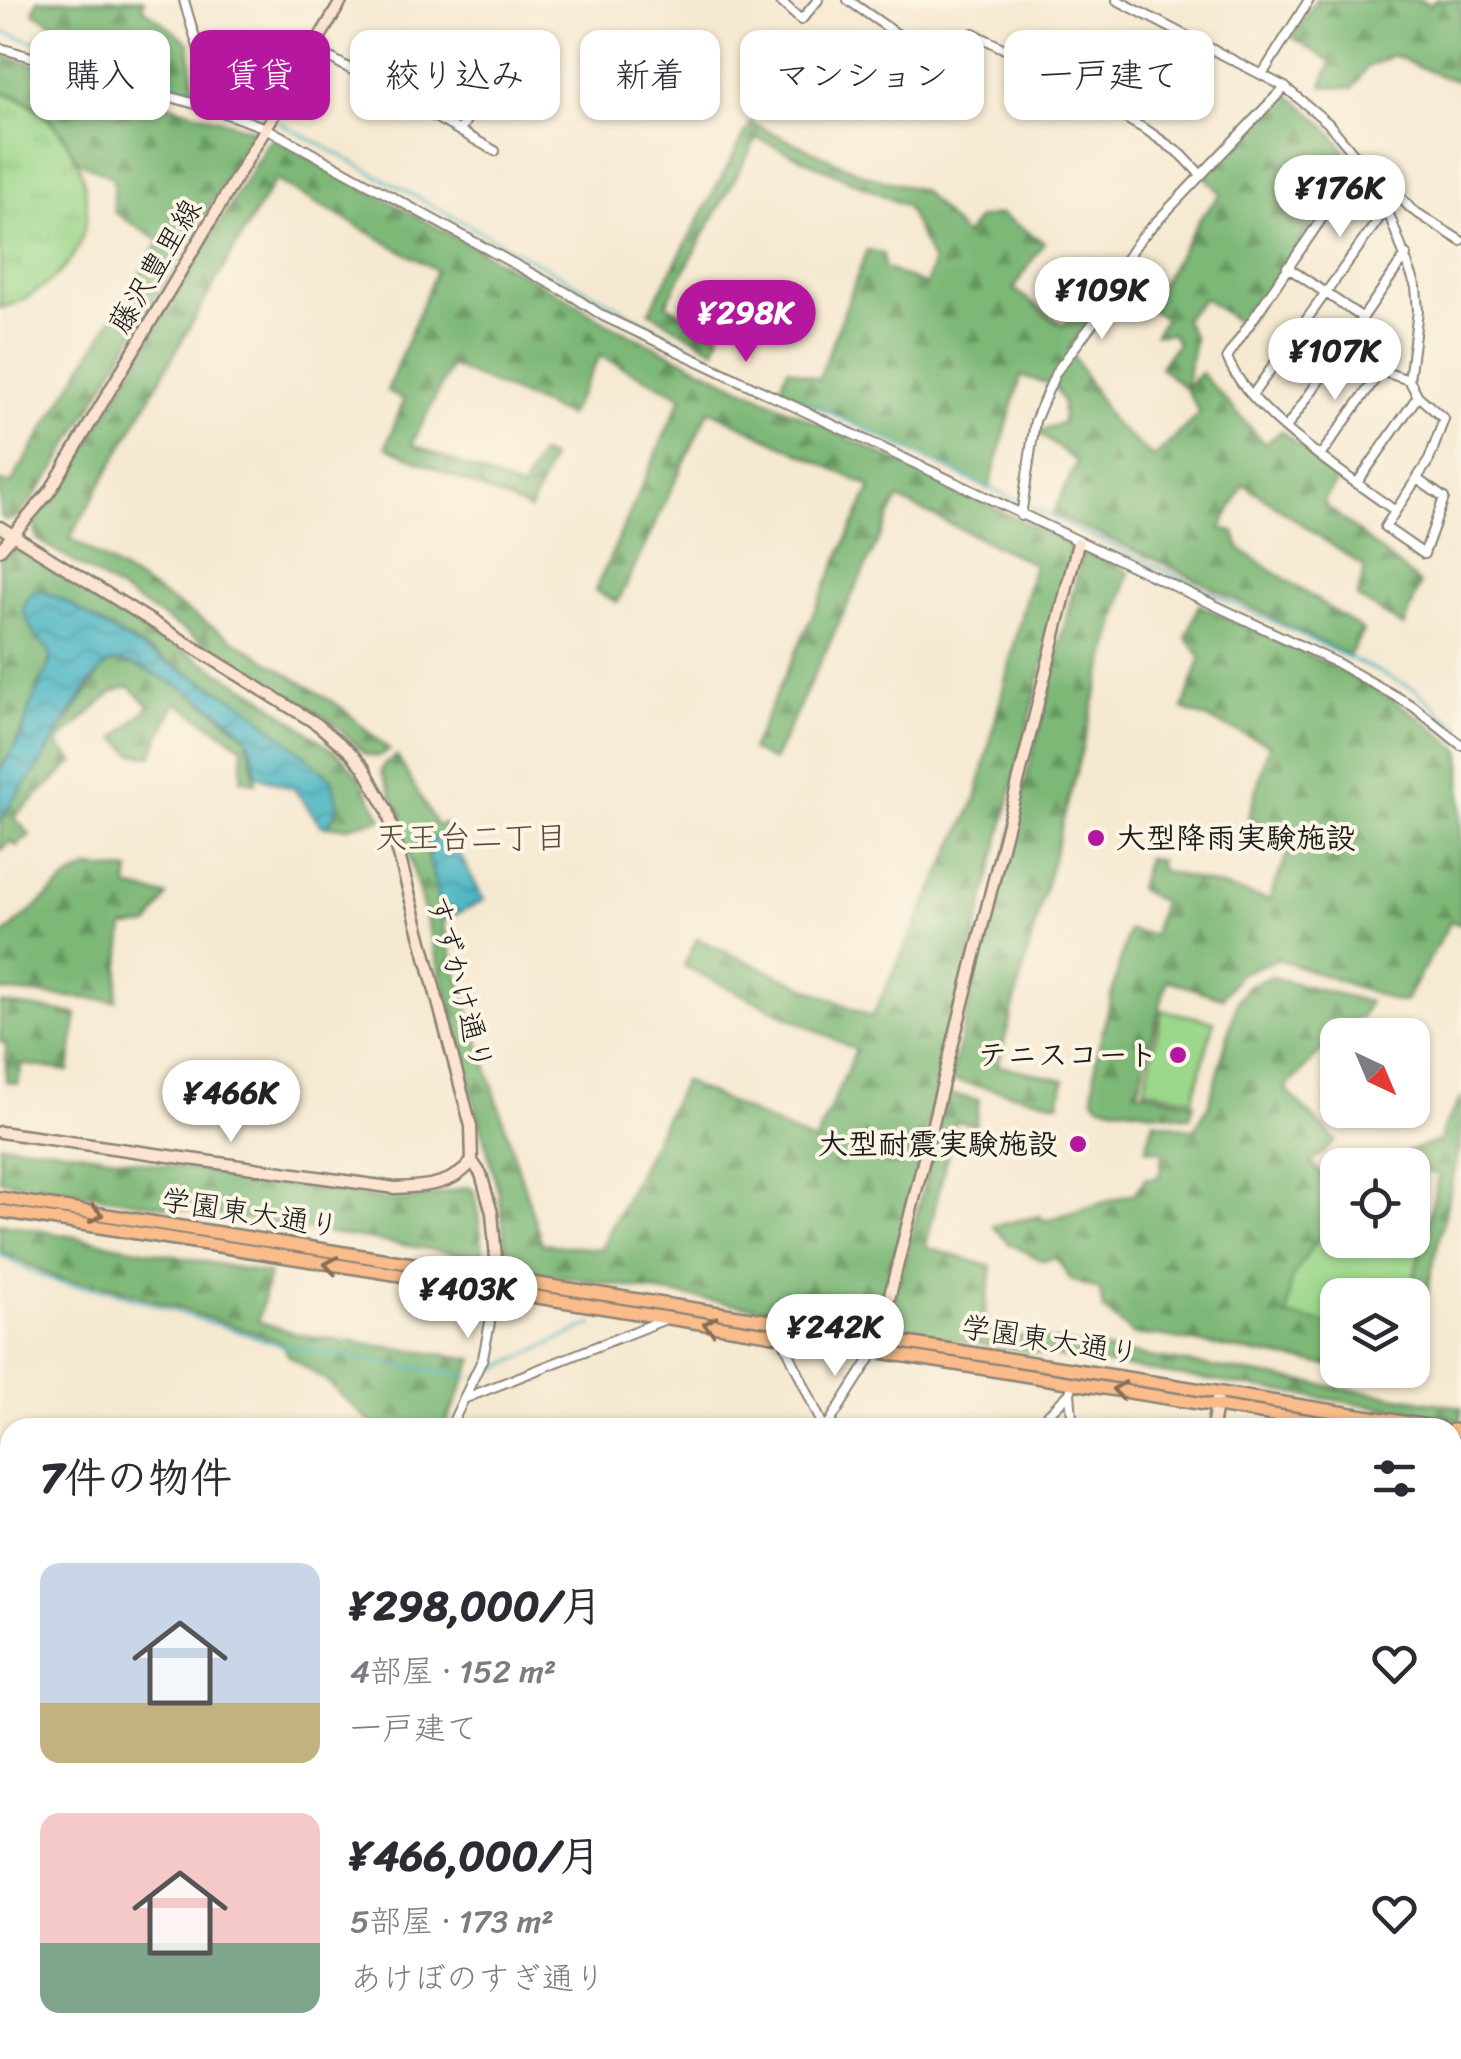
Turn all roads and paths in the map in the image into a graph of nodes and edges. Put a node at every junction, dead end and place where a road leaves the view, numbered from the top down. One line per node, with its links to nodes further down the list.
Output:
1 (184, 0): 8 (street)
2 (342, 0): 9 (street, 藤沢豊里線)
3 (779, 0): 4 (street)
4 (818, 0)
5 (848, 0): 22 (street)
6 (1117, 0): 12 (street)
7 (1309, 0): 12 (street)
8 (192, 30)
9 (324, 30)
10 (0, 48): 14 (street)
11 (330, 58): 19 (street)
12 (1263, 72): 13 (street)
13 (1285, 86): 21 (street); 22 (street)
14 (190, 102)
15 (244, 120): 18 (street)
16 (271, 120): 18 (street, 藤沢豊里線)
17 (467, 120): 19 (street)
18 (266, 128): 39 (street); 41 (street, 藤沢豊里線)
19 (460, 132): 20 (street)
20 (495, 151)
21 (1354, 154): 23 (street); 24 (street); 26 (street)
22 (1201, 175): 39 (street)
23 (1386, 209): 25 (street); 27 (street)
24 (1461, 241)
25 (1406, 255): 28 (street); 31 (street)
26 (1287, 266): 27 (street); 32 (street)
27 (1325, 293): 28 (street); 32 (street)
28 (1362, 318): 29 (street)
29 (1344, 345): 30 (street); 34 (street)
30 (1381, 372): 31 (street); 35 (street)
31 (1408, 380): 33 (street)
32 (1253, 394): 34 (street)
33 (1418, 396): 36 (street); 37 (street)
34 (1286, 428): 35 (street)
35 (1320, 456): 37 (street)
36 (1417, 478): 38 (street); 38 (street)
37 (1357, 483): 38 (street)
38 (1394, 510)
39 (1022, 516): 42 (street)
40 (0, 527): 41 (street, すずかけ通り)
41 (14, 536): 43 (street, 藤沢豊里線); 46 (street, すずかけ通り)
42 (1078, 543): 44 (street); 52 (street)
43 (0, 550)
44 (1461, 746)
45 (0, 1132): 46 (street)
46 (472, 1161): 49 (street, すずかけ通り)
47 (0, 1198): 49 (main road, 学園東大通り, one-way to 49)
48 (0, 1211): 49 (main road, 学園東大通り, one-way to 48)
49 (497, 1285): 50 (main road, 学園東大通り); 52 (main road, 学園東大通り); 54 (street)
50 (669, 1318): 51 (main road, 学園東大通り, one-way to 50); 54 (street)
51 (782, 1338): 52 (main road, 学園東大通り); 57 (street)
52 (878, 1345): 53 (main road, 学園東大通り); 55 (main road, 学園東大通り); 58 (street)
53 (1072, 1388): 55 (main road, 学園東大通り, one-way to 53); 59 (street); 60 (street)
54 (466, 1398): 56 (street)
55 (1217, 1399): 61 (street); 62 (main road, 学園東大通り); 63 (main road, 学園東大通り)
56 (455, 1418)
57 (820, 1418)
58 (831, 1418)
59 (1044, 1418)
60 (1074, 1418)
61 (1214, 1418)
62 (1307, 1418)
63 (1363, 1418)

